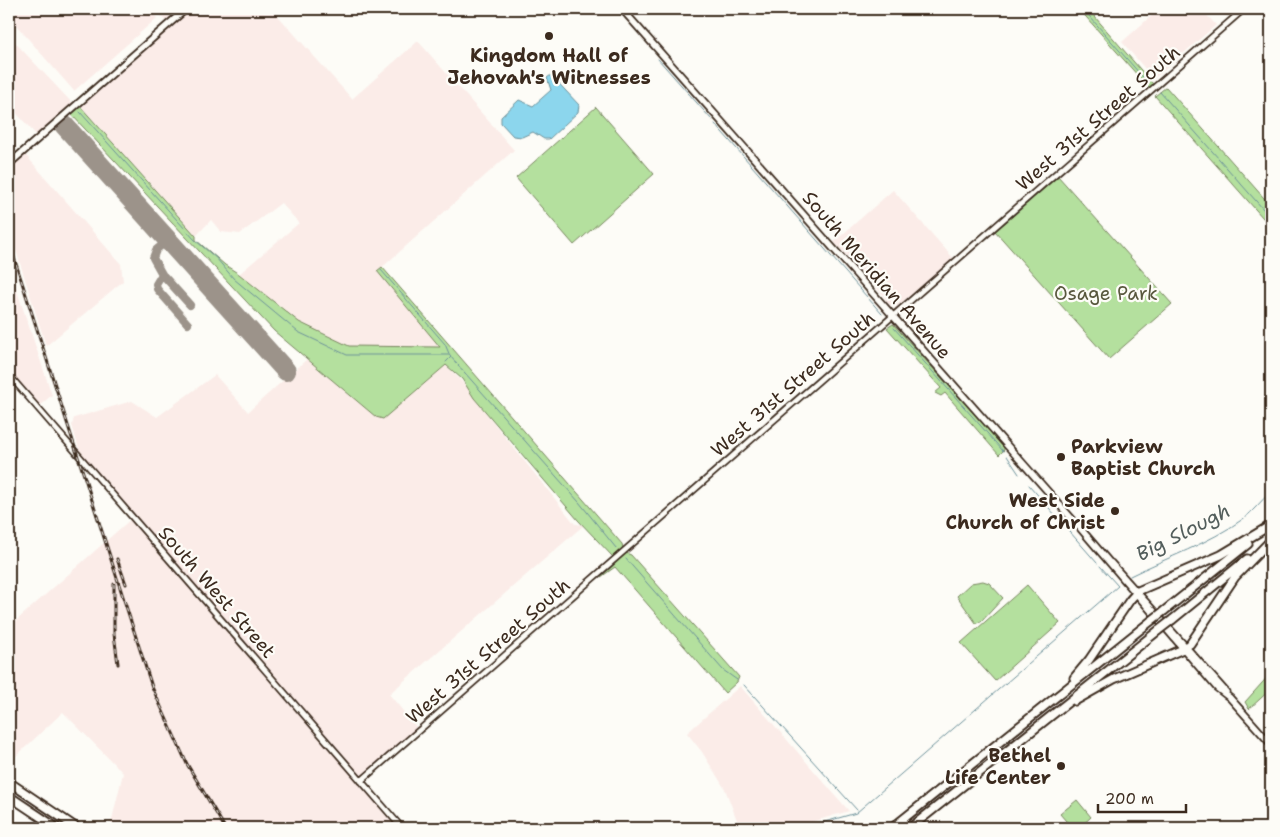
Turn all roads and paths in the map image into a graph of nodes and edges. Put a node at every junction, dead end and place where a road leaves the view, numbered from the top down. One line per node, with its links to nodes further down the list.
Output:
1 (186, 9): 4 (main road)
2 (622, 9): 5 (main road, South Meridian Avenue)
3 (1244, 9): 5 (street, West 31st Street South)
4 (9, 164)
5 (894, 317): 9 (main road, South Meridian Avenue); 14 (street, West 31st Street South)
6 (9, 375): 14 (street, South West Street)
7 (1271, 525): 9 (highway); 11 (highway, bridge)
8 (1270, 540): 10 (highway); 12 (highway, bridge)
9 (1137, 593): 10 (main road, South Meridian Avenue); 11 (highway)
10 (1185, 648): 12 (highway); 13 (main road, South Meridian Avenue)
11 (1052, 700): 20 (highway)
12 (1051, 716): 21 (highway)
13 (1271, 744)
14 (361, 781): 19 (street, South West Street)
15 (9, 782): 18 (highway)
16 (9, 796): 17 (highway)
17 (57, 828)
18 (77, 828)
19 (402, 828)
20 (892, 828)
21 (910, 828)

